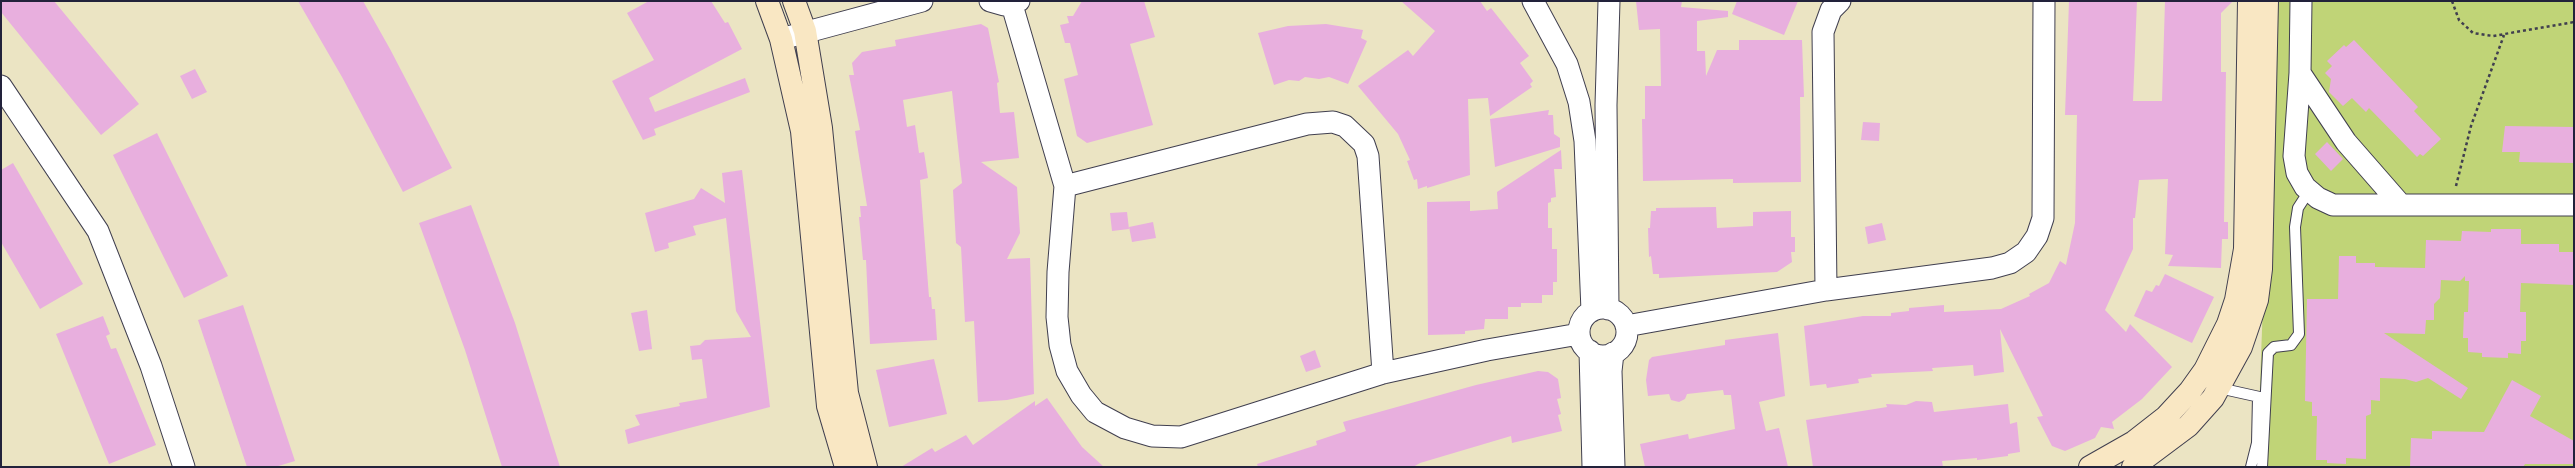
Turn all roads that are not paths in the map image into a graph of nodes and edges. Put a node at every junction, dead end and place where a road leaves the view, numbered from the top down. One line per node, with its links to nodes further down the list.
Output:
1 (767, 1): 14 (street)
2 (794, 1): 13 (street)
3 (922, 1): 13 (street)
4 (990, 1): 12 (street)
5 (1533, 1): 22 (street)
6 (1609, 1): 22 (street)
7 (1840, 1): 21 (street)
8 (2044, 1): 21 (street)
9 (2249, 1): 34 (street)
10 (2267, 1): 27 (street)
11 (2301, 1): 15 (street)
12 (1016, 3): 17 (street)
13 (805, 31): 14 (street); 31 (street)
14 (781, 39): 30 (street)
15 (2300, 73): 18 (street); 19 (street)
16 (1, 86): 29 (street)
17 (1065, 186): 26 (street); 26 (street)
18 (2309, 191): 19 (street); 28 (lane)
19 (2401, 205): 20 (street)
20 (2574, 205)
21 (1826, 290): 23 (street)
22 (1600, 310): 23 (street); 24 (street)
23 (1626, 326): 25 (street)
24 (1584, 343): 25 (street); 26 (street); 32 (street)
25 (1613, 353): 33 (street)
26 (1383, 373)
27 (2219, 388): 28 (lane); 35 (street)
28 (2262, 397): 36 (lane); 37 (lane)
29 (184, 467)
30 (846, 467)
31 (866, 467)
32 (1593, 467)
33 (1614, 467)
34 (2090, 467)
35 (2133, 467)
36 (2251, 467)
37 (2262, 467)

